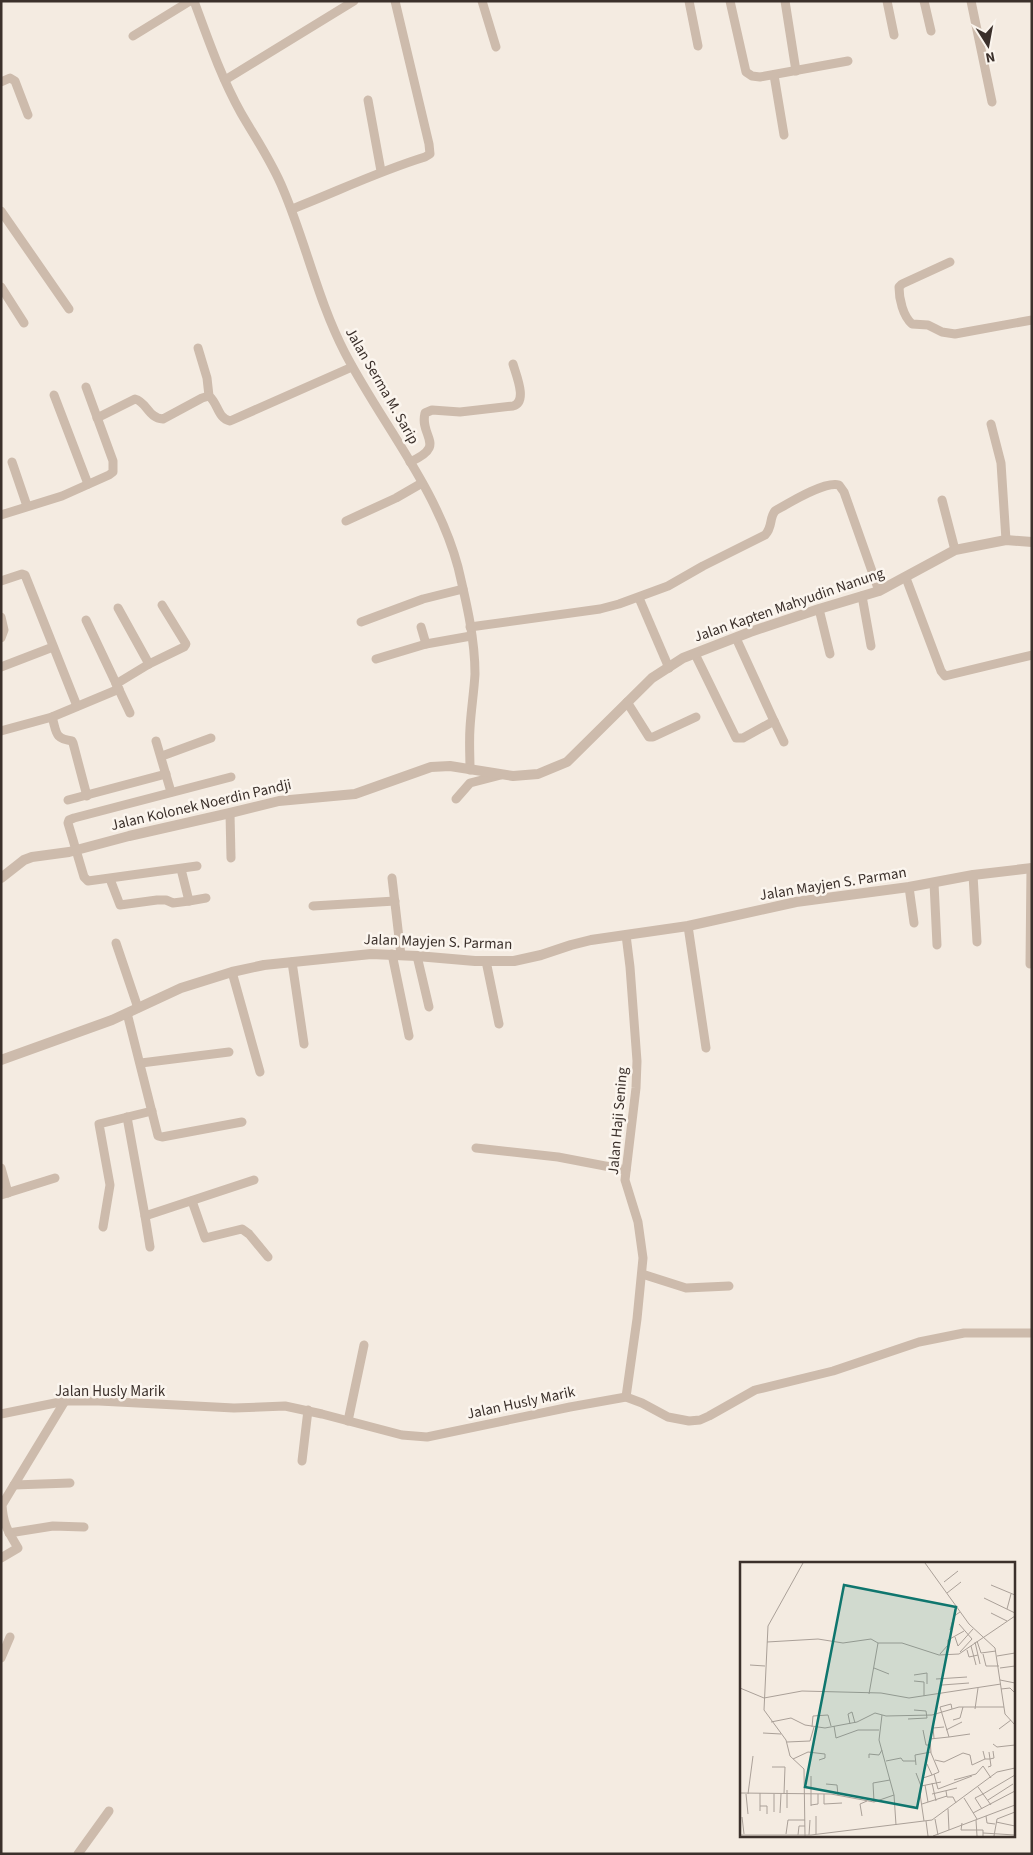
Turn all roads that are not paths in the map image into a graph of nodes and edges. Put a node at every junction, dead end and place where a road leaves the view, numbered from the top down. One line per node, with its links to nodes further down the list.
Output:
1 (190, 1): 14 (street)
2 (194, 1): 20 (street, Jalan Serma M. Sarip)
3 (354, 1): 20 (street)
4 (395, 1): 26 (street)
5 (482, 1): 16 (street)
6 (689, 1): 15 (street)
7 (730, 1): 19 (street)
8 (785, 1): 18 (street)
9 (887, 1): 13 (street)
10 (924, 1): 12 (street)
11 (971, 1): 23 (street)
12 (931, 31)
13 (894, 35)
14 (133, 36)
15 (698, 46)
16 (496, 47)
17 (848, 61): 18 (street)
18 (796, 71): 19 (street)
19 (774, 75): 25 (street)
20 (225, 80): 27 (street, Jalan Serma M. Sarip)
21 (1, 82): 24 (street)
22 (368, 100): 26 (street)
23 (992, 102)
24 (28, 114)
25 (784, 135)
26 (381, 171): 27 (street)
27 (292, 209): 36 (street, Jalan Serma M. Sarip)
28 (1, 211): 31 (street)
29 (950, 262): 32 (street)
30 (1, 287): 33 (street)
31 (70, 310)
32 (1032, 320)
33 (24, 323)
34 (198, 348): 39 (street)
35 (513, 364): 43 (street)
36 (352, 367): 39 (street); 43 (street, Jalan Serma M. Sarip)
37 (86, 387): 40 (street)
38 (54, 395): 45 (street)
39 (209, 396): 40 (street)
40 (97, 418): 45 (street)
41 (991, 424): 50 (street)
42 (12, 462): 47 (street)
43 (410, 462): 44 (street, Jalan Serma M. Sarip)
44 (422, 483): 49 (street); 55 (street, Jalan Serma M. Sarip)
45 (88, 484): 47 (street)
46 (942, 500): 52 (street)
47 (27, 506): 48 (street)
48 (1, 515)
49 (346, 521)
50 (1006, 540): 51 (street, Jalan Kapten Mahyudin Nanung); 52 (street, Jalan Kapten Mahyudin Nanung)
51 (1032, 542)
52 (955, 550): 53 (street, Jalan Kapten Mahyudin Nanung)
53 (906, 578): 56 (street, Jalan Kapten Mahyudin Nanung); 74 (street)
54 (1, 581): 71 (street)
55 (463, 589): 64 (street); 66 (street, Jalan Serma M. Sarip)
56 (879, 591): 57 (street, Jalan Kapten Mahyudin Nanung); 58 (street)
57 (862, 596): 61 (street, Jalan Kapten Mahyudin Nanung); 70 (street)
58 (639, 598): 66 (street); 78 (street)
59 (162, 605): 76 (street)
60 (118, 608): 76 (street)
61 (819, 608): 68 (street, Jalan Kapten Mahyudin Nanung); 73 (street)
62 (1, 617): 67 (street)
63 (86, 620): 79 (street)
64 (361, 622)
65 (421, 627): 69 (street)
66 (471, 631): 69 (street); 91 (street, Jalan Serma M. Sarip)
67 (1, 638)
68 (736, 638): 72 (street, Jalan Kapten Mahyudin Nanung); 85 (street)
69 (426, 644): 75 (street)
70 (871, 646)
71 (53, 647): 77 (street); 81 (street)
72 (695, 654): 78 (street, Jalan Kapten Mahyudin Nanung); 85 (street)
73 (830, 654)
74 (1032, 655)
75 (376, 659)
76 (149, 664): 79 (street)
77 (1, 667)
78 (670, 668): 80 (street, Jalan Kapten Mahyudin Nanung)
79 (118, 686): 81 (street); 82 (street)
80 (627, 702): 84 (street); 93 (street, Jalan Kapten Mahyudin Nanung)
81 (77, 706): 83 (street)
82 (130, 713)
83 (52, 717): 86 (street); 96 (street)
84 (696, 717)
85 (774, 722): 89 (street)
86 (1, 731)
87 (211, 738): 90 (street)
88 (156, 741): 90 (street)
89 (784, 742)
90 (162, 756): 92 (street)
91 (470, 770): 93 (street, Jalan Kapten Mahyudin Nanung); 99 (street, Jalan Kolonek Noerdin Pandji)
92 (166, 774): 95 (street); 96 (street)
93 (504, 775): 97 (street)
94 (231, 777): 95 (street)
95 (170, 792): 100 (street)
96 (87, 796): 98 (street)
97 (456, 799)
98 (68, 800)
99 (230, 813): 100 (street, Jalan Kolonek Noerdin Pandji); 101 (street)
100 (77, 850): 106 (street, Jalan Kolonek Noerdin Pandji); 108 (street)
101 (231, 858)
102 (196, 866): 104 (street)
103 (1031, 868): 105 (street, Jalan Mayjen S. Parman); 125 (street)
104 (181, 869): 108 (street); 112 (street)
105 (973, 875): 109 (street, Jalan Mayjen S. Parman); 118 (street)
106 (1, 878)
107 (392, 878): 113 (street)
108 (110, 879): 112 (street)
109 (934, 883): 110 (street, Jalan Mayjen S. Parman); 120 (street)
110 (909, 887): 115 (street); 116 (street, Jalan Mayjen S. Parman)
111 (206, 898): 112 (street)
112 (189, 901)
113 (395, 901): 114 (street); 121 (street)
114 (313, 906)
115 (914, 923)
116 (688, 926): 117 (street, Jalan Mayjen S. Parman); 133 (street)
117 (626, 935): 123 (street, Jalan Mayjen S. Parman); 143 (street, Jalan Haji Sening)
118 (977, 942)
119 (116, 943): 128 (street)
120 (937, 945)
121 (397, 954): 122 (street, Jalan Mayjen S. Parman); 124 (street, Jalan Mayjen S. Parman); 131 (street)
122 (417, 956): 123 (street, Jalan Mayjen S. Parman); 127 (street)
123 (486, 961): 130 (street)
124 (292, 962): 126 (street, Jalan Mayjen S. Parman); 132 (street)
125 (1030, 964)
126 (232, 972): 128 (street, Jalan Mayjen S. Parman); 137 (street)
127 (429, 1007)
128 (138, 1008): 129 (street, Jalan Mayjen S. Parman)
129 (127, 1013): 135 (street, Jalan Mayjen S. Parman); 136 (street)
130 (498, 1024)
131 (409, 1036)
132 (304, 1044)
133 (706, 1048)
134 (229, 1052): 136 (street)
135 (1, 1060)
136 (141, 1063): 138 (street)
137 (260, 1072)
138 (152, 1112): 139 (street); 140 (street)
139 (127, 1117): 148 (street); 149 (street)
140 (242, 1122)
141 (476, 1148): 143 (street)
142 (1, 1168): 146 (street)
143 (626, 1170): 152 (street, Jalan Haji Sening)
144 (55, 1178): 146 (street)
145 (254, 1180): 147 (street)
146 (4, 1194)
147 (192, 1201): 148 (street); 151 (street)
148 (145, 1216): 150 (street)
149 (103, 1227)
150 (150, 1247)
151 (268, 1258)
152 (642, 1274): 153 (street); 156 (street, Jalan Haji Sening)
153 (729, 1286)
154 (1032, 1333): 156 (street)
155 (364, 1345): 160 (street)
156 (626, 1397): 160 (street, Jalan Husly Marik)
157 (65, 1401): 158 (street, Jalan Husly Marik); 159 (street, Jalan Husly Marik); 163 (street)
158 (308, 1410): 160 (street, Jalan Husly Marik); 161 (street)
159 (1, 1414)
160 (348, 1421)
161 (302, 1461)
162 (70, 1484): 163 (street)
163 (14, 1485): 165 (street)
164 (84, 1527): 165 (street)
165 (9, 1533): 166 (street)
166 (1, 1558)
167 (10, 1638): 168 (street)
168 (2, 1652)
169 (109, 1811): 170 (street)
170 (78, 1854)

